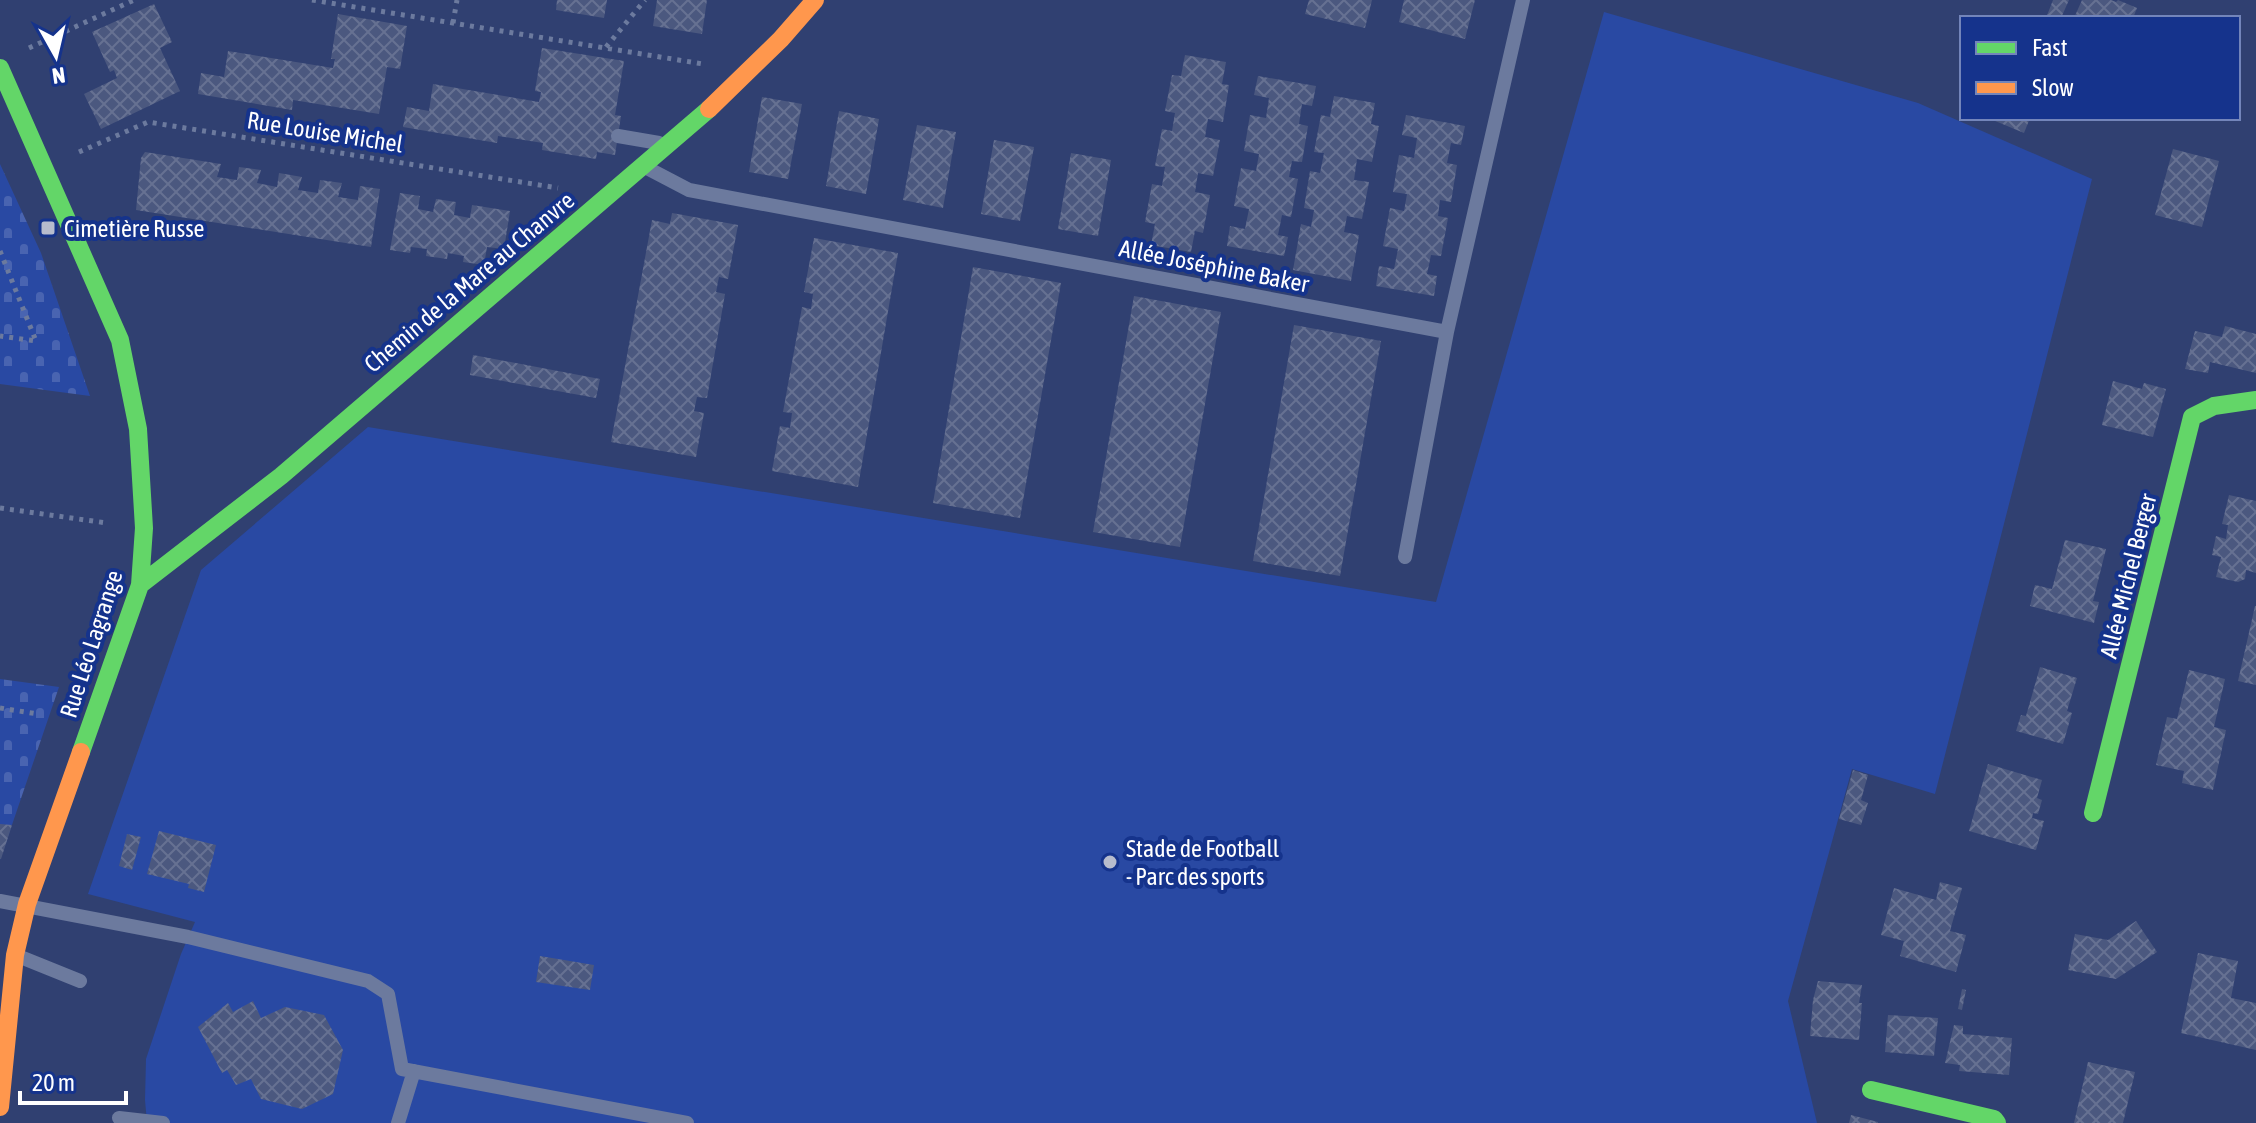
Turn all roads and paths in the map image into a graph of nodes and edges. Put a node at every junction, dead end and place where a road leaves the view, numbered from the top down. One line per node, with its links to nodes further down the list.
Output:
1 (134, 0): 11 (path)
2 (312, 0): 8 (path)
3 (370, 0): 8 (path)
4 (457, 0): 9 (path)
5 (645, 0): 10 (path)
6 (815, 0): 13 (street, Chemin de la Mare au Chanvre)
7 (1523, 0): 20 (lane)
8 (373, 10): 9 (path)
9 (453, 23): 10 (path)
10 (606, 47): 13 (path)
11 (27, 49)
12 (0, 68): 16 (street, Rue Léo Lagrange)
13 (748, 71): 15 (street, Chemin de la Mare au Chanvre)
14 (618, 136): 15 (lane)
15 (668, 145): 17 (street, Chemin de la Mare au Chanvre)
16 (45, 166): 18 (path, Rue Louise Michel); 24 (street, Rue Léo Lagrange)
17 (643, 166): 18 (street, Chemin de la Mare au Chanvre); 20 (lane, Allée Joséphine Baker)
18 (608, 195): 26 (street, Chemin de la Mare au Chanvre)
19 (0, 251): 21 (path)
20 (1447, 332): 25 (lane)
21 (0, 336)
22 (2256, 400): 29 (street, Allée Michel Berger)
23 (0, 508): 24 (path)
24 (144, 528): 26 (street, Rue Léo Lagrange)
25 (1405, 557)
26 (140, 585): 31 (street, Rue Léo Lagrange)
27 (0, 708): 28 (path)
28 (38, 714)
29 (2093, 813)
30 (0, 901): 31 (lane)
31 (27, 904): 32 (street, Rue Léo Lagrange); 34 (lane)
32 (15, 955): 33 (lane); 36 (street, Rue Léo Lagrange)
33 (80, 981)
34 (414, 1071): 39 (lane); 40 (lane)
35 (1871, 1090): 41 (street)
36 (0, 1107)
37 (119, 1118): 38 (lane)
38 (163, 1123)
39 (398, 1123)
40 (687, 1123)
41 (1997, 1123)

